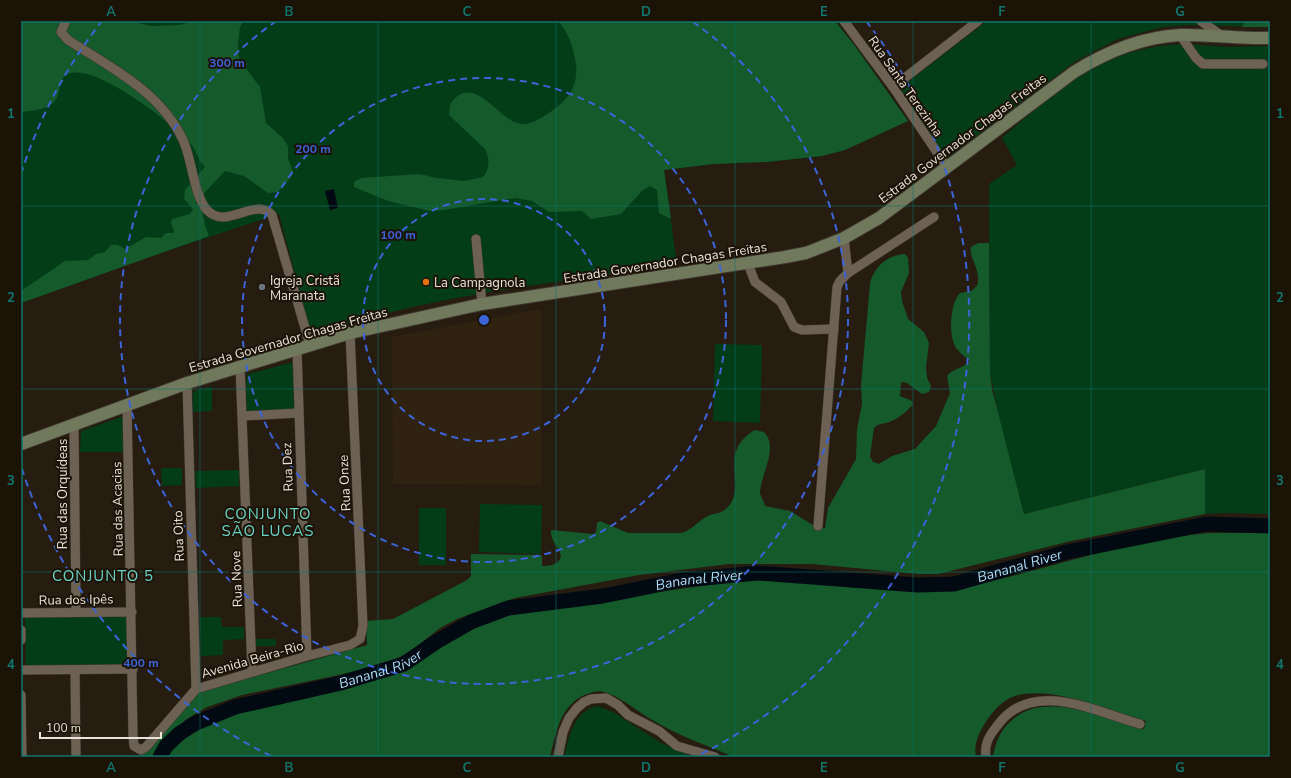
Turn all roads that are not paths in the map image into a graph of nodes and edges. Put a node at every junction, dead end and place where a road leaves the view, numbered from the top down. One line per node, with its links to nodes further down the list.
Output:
1 (66, 21): 19 (street)
2 (978, 21): 9 (street)
3 (1202, 21): 6 (street)
4 (849, 23): 9 (street, Rua Santa Terezinha)
5 (1180, 35): 6 (main road, Estrada Governador Chagas Freitas); 8 (street); 10 (main road, Estrada Governador Chagas Freitas)
6 (1223, 37): 7 (main road, Estrada Governador Chagas Freitas)
7 (1270, 38)
8 (1263, 64)
9 (893, 86): 10 (street, Rua Santa Terezinha)
10 (946, 167): 12 (main road, Estrada Governador Chagas Freitas)
11 (934, 217): 15 (street)
12 (844, 238): 14 (main road, Estrada Governador Chagas Freitas); 15 (street)
13 (476, 239): 16 (street)
14 (748, 264): 16 (main road, Estrada Governador Chagas Freitas); 17 (street)
15 (848, 273): 17 (street)
16 (482, 304): 18 (main road, Estrada Governador Chagas Freitas)
17 (834, 329): 28 (street)
18 (350, 333): 19 (main road, Estrada Governador Chagas Freitas); 33 (street, Rua Onze)
19 (310, 345): 20 (main road, Estrada Governador Chagas Freitas)
20 (298, 348): 21 (main road, Estrada Governador Chagas Freitas); 24 (street, Rua Dez)
21 (240, 366): 22 (main road, Estrada Governador Chagas Freitas); 25 (street, Rua Nove)
22 (187, 383): 23 (main road, Estrada Governador Chagas Freitas); 40 (street, Rua Oito)
23 (127, 404): 26 (main road, Estrada Governador Chagas Freitas); 30 (street, Rua das Acacias)
24 (298, 413): 25 (street); 35 (street, Rua Dez)
25 (244, 416): 39 (street, Rua Nove)
26 (74, 424): 27 (main road, Estrada Governador Chagas Freitas); 29 (street, Rua das Orquídeas)
27 (21, 444)
28 (818, 526)
29 (76, 612): 30 (street, Rua dos Ipês); 31 (street, Rua dos Ipês)
30 (132, 612): 36 (street, Rua das Acacias)
31 (21, 613)
32 (21, 630): 34 (street)
33 (362, 632): 35 (street, Avenida Beira-Rio)
34 (21, 640)
35 (307, 656): 39 (street, Avenida Beira-Rio)
36 (132, 669): 38 (street); 43 (street, Rua das Acacias)
37 (21, 670): 38 (street)
38 (75, 670): 45 (street)
39 (252, 672): 40 (street, Avenida Beira-Rio)
40 (196, 689): 43 (street, Avenida Beira-Rio)
41 (21, 695): 44 (street)
42 (1140, 724): 48 (street)
43 (144, 749)
44 (22, 757)
45 (76, 757)
46 (558, 757): 47 (street)
47 (715, 757)
48 (986, 757)

